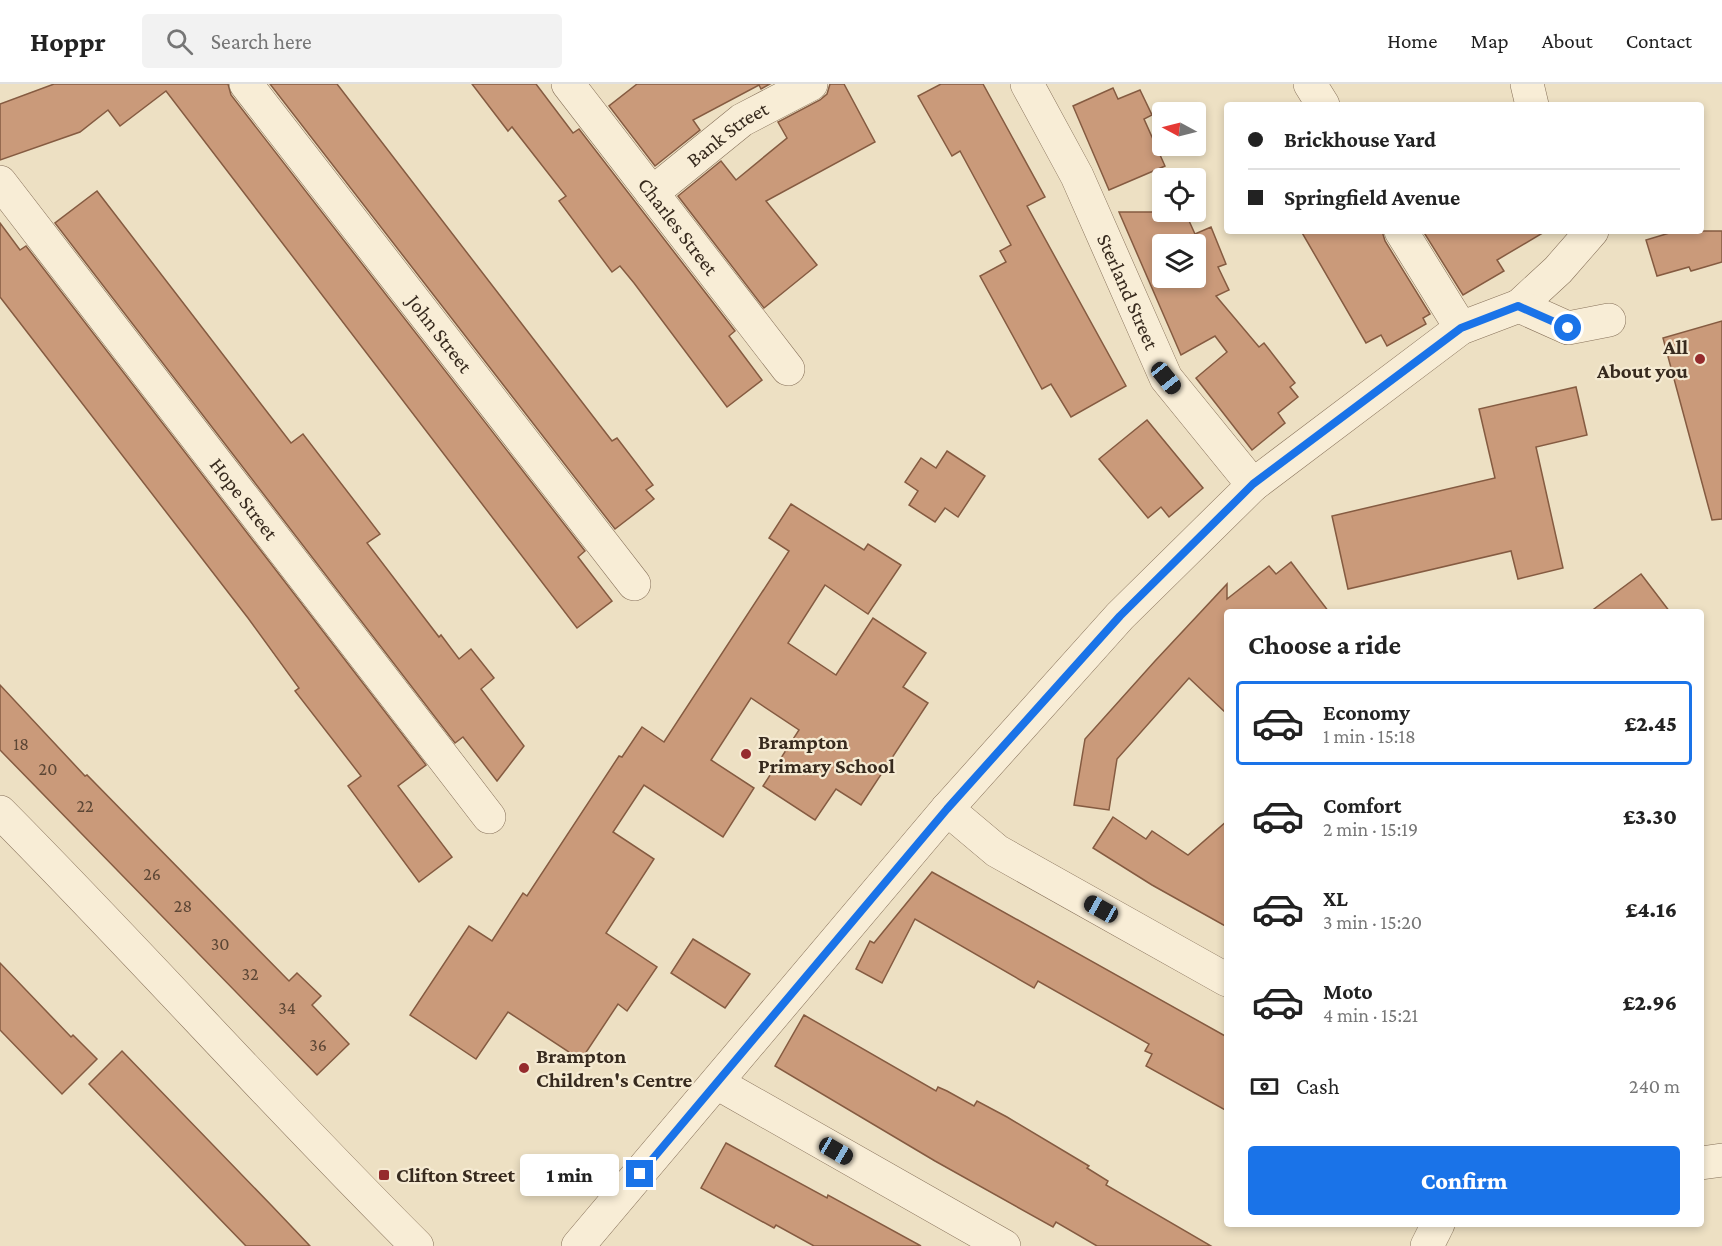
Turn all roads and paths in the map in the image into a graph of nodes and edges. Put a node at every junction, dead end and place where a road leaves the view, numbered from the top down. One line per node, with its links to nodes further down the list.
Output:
1 (246, 84): 18 (street, John Street)
2 (568, 84): 10 (street, Charles Street)
3 (811, 84): 10 (street, Bank Street)
4 (1027, 84): 17 (street, Sterland Street)
5 (1310, 84): 7 (street)
6 (1527, 84): 8 (street)
7 (1321, 102)
8 (1531, 102)
9 (0, 182): 21 (street, Hope Street)
10 (652, 193): 16 (street, Charles Street)
11 (1403, 234): 15 (street)
12 (1589, 234): 13 (street)
13 (1518, 306): 14 (street); 15 (street)
14 (1609, 320)
15 (1461, 328): 17 (street)
16 (788, 369)
17 (1253, 484): 19 (street)
18 (634, 584)
19 (947, 809): 22 (street); 23 (street)
20 (0, 812): 27 (street)
21 (489, 817)
22 (1224, 978)
23 (717, 1083): 28 (street); 29 (street)
24 (1722, 1160): 25 (street)
25 (1704, 1163)
26 (1436, 1227): 30 (street)
27 (417, 1246)
28 (578, 1246)
29 (1004, 1246)
30 (1426, 1246)

